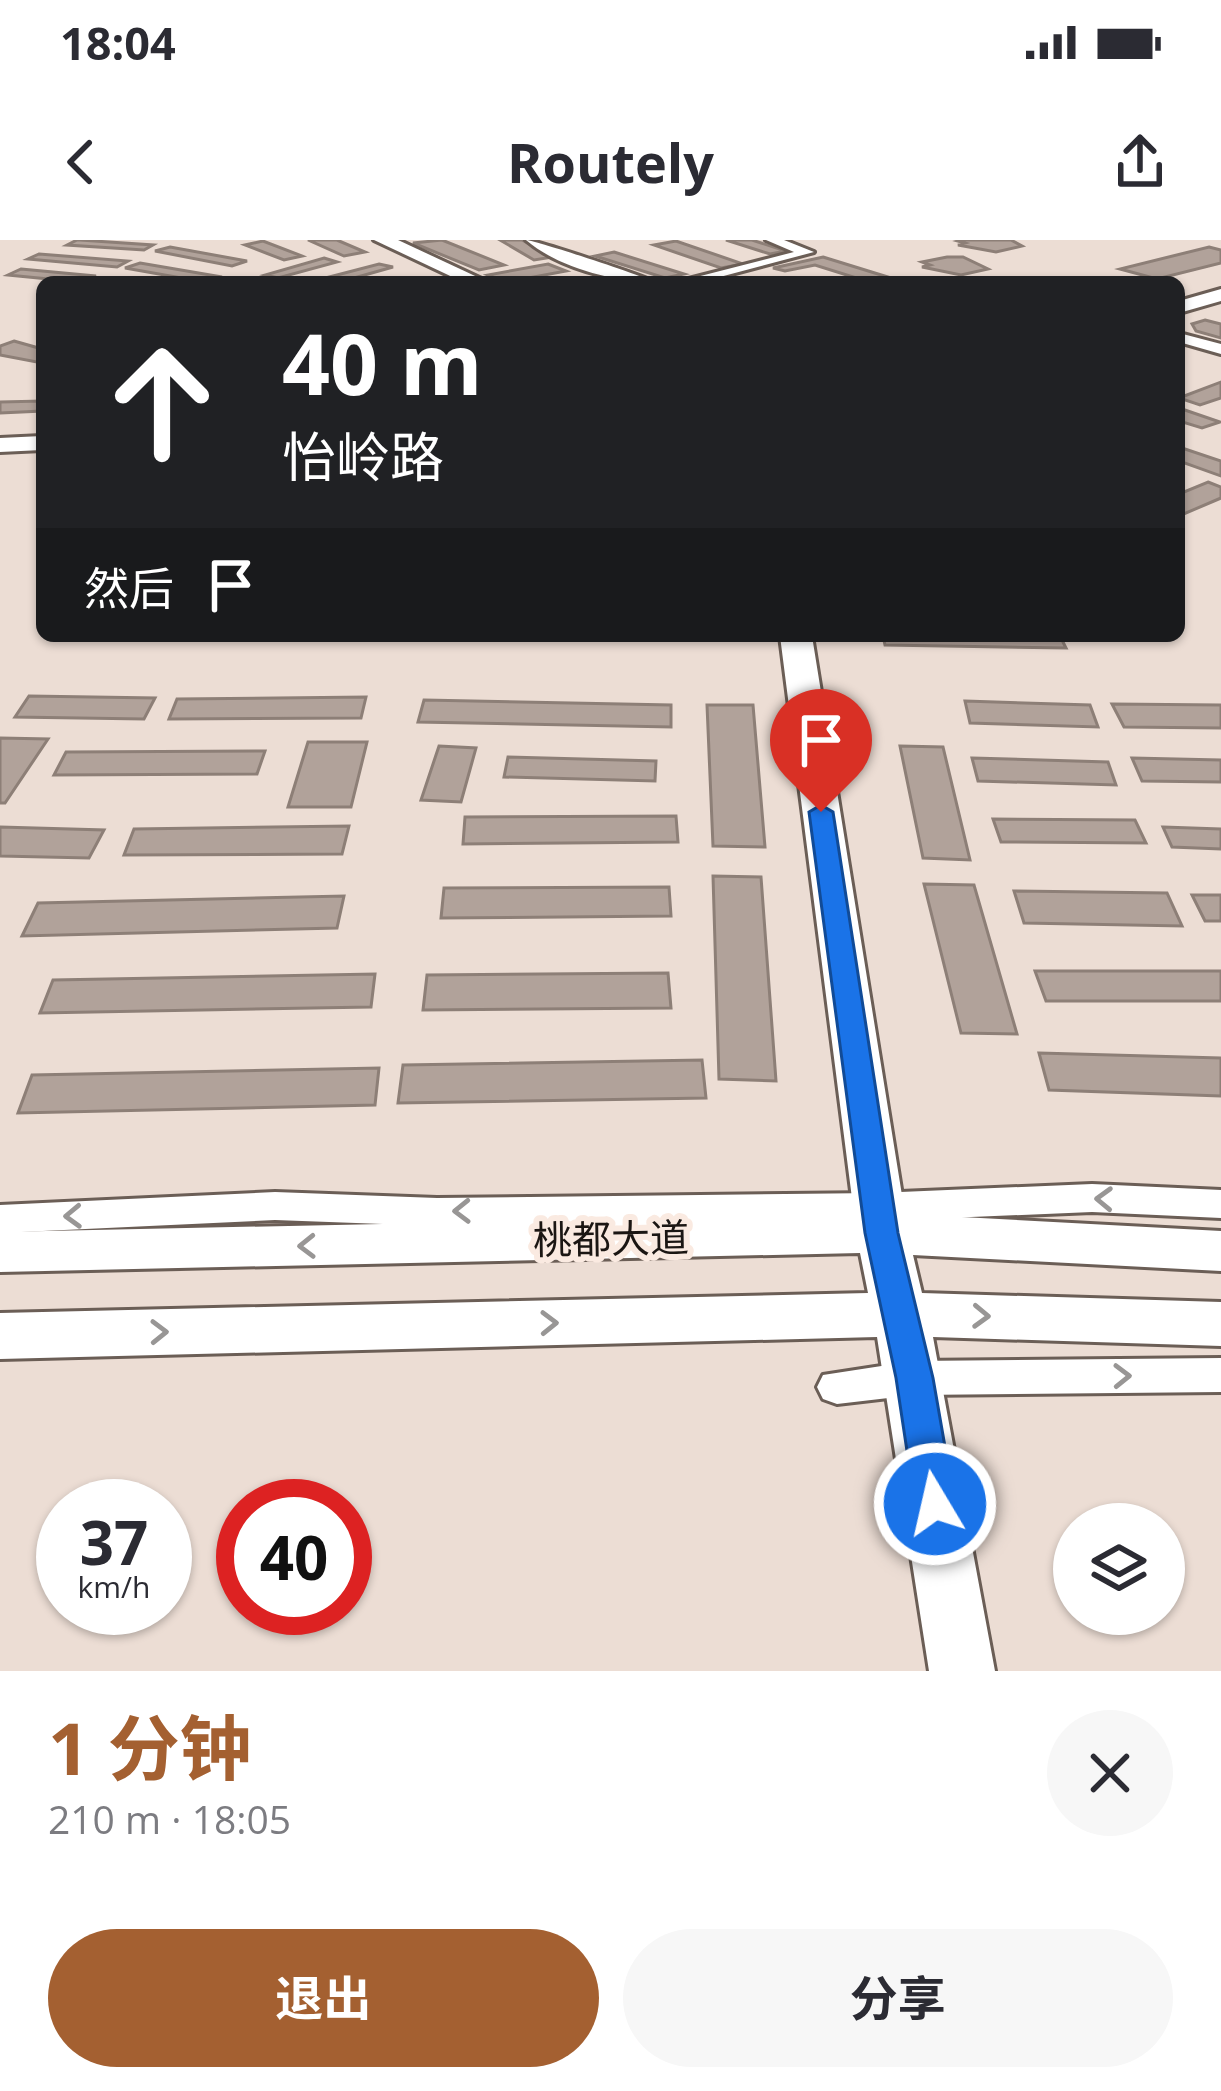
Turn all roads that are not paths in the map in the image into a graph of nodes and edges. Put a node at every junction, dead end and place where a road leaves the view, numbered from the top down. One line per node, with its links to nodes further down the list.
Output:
1 (382, 240): 4 (street)
2 (532, 240): 5 (street)
3 (772, 240): 6 (street)
4 (465, 276)
5 (629, 276)
6 (708, 276)
7 (1221, 284): 8 (street)
8 (1185, 293)
9 (1221, 295): 10 (street)
10 (1185, 305)
11 (1185, 339): 12 (street)
12 (1221, 349)
13 (36, 432): 14 (street)
14 (0, 434)
15 (36, 443): 16 (street)
16 (0, 445)
17 (797, 642): 20 (street)
18 (1221, 1204): 20 (street, one-way to 20)
19 (0, 1219): 20 (street, one-way to 19)
20 (880, 1220): 21 (street, 桃都大道); 22 (street, 桃都大道, one-way to 22); 23 (street)
21 (1221, 1251)
22 (0, 1252)
23 (898, 1314): 24 (street, one-way to 24); 25 (street, one-way to 23); 27 (street)
24 (1221, 1324)
25 (0, 1336)
26 (1221, 1375): 27 (street, one-way to 26)
27 (914, 1378): 28 (street); 29 (street)
28 (837, 1388)
29 (962, 1671)

